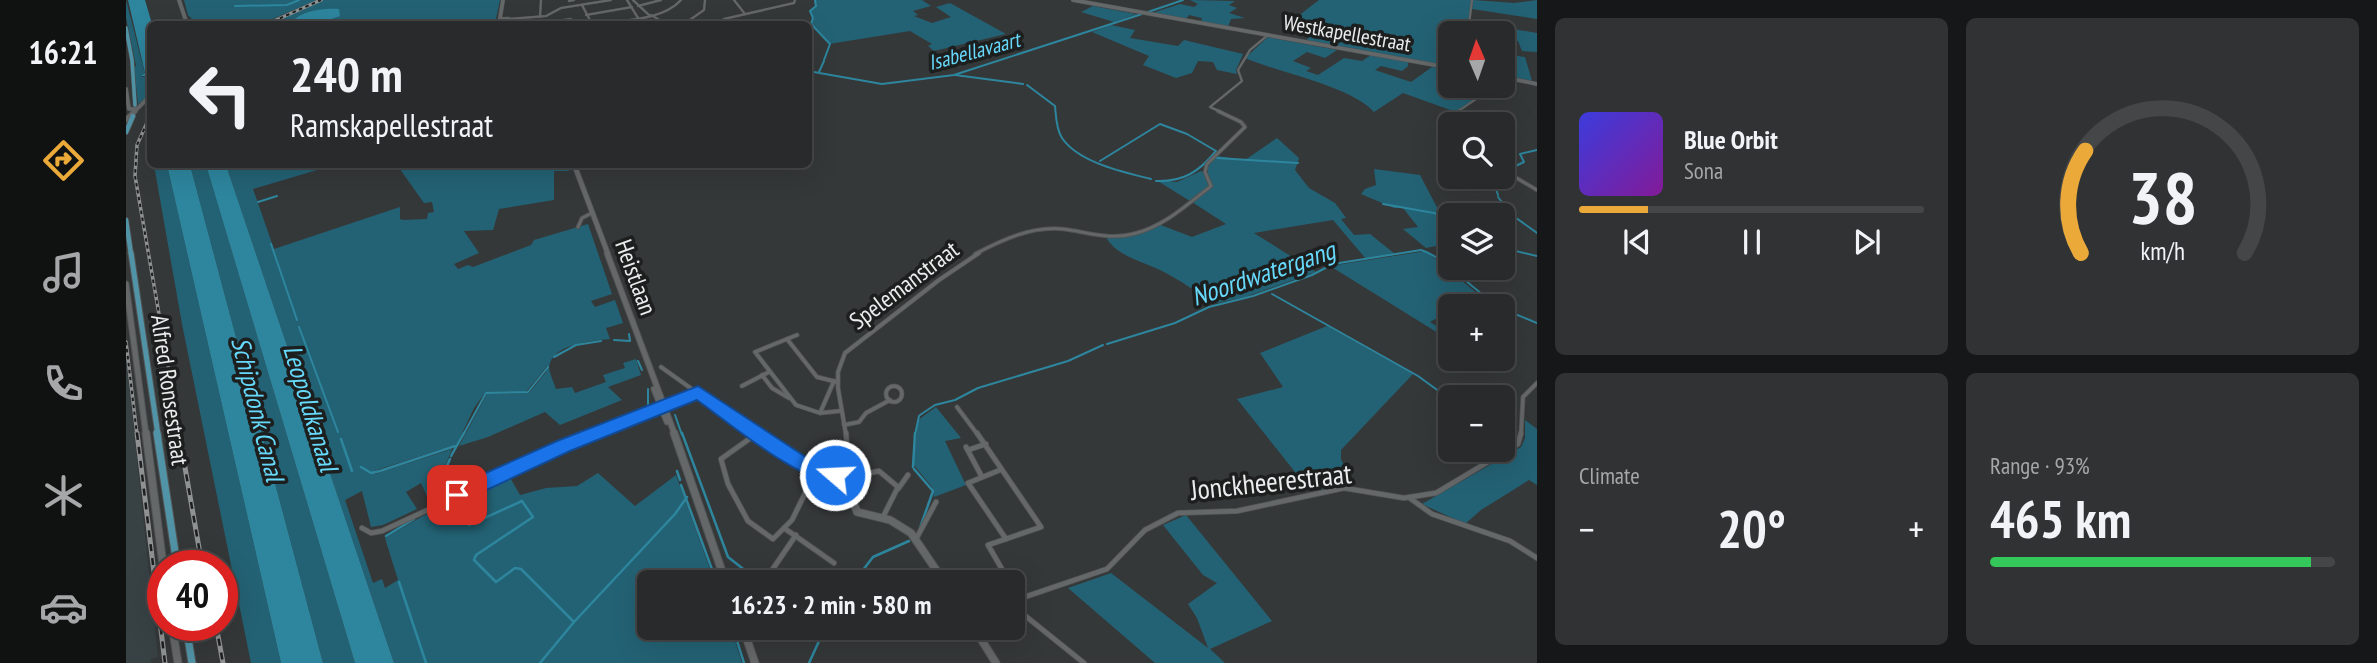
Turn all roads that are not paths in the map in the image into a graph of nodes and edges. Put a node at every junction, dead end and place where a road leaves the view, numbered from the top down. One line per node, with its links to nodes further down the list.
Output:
1 (179, 0): 28 (street)
2 (503, 0): 29 (street)
3 (541, 0): 25 (street)
4 (569, 0): 5 (street); 18 (street)
5 (574, 0)
6 (611, 0): 16 (street)
7 (627, 0): 20 (street)
8 (633, 0): 19 (street)
9 (662, 0): 19 (street)
10 (681, 0): 24 (street)
11 (705, 0): 35 (street)
12 (734, 0): 22 (street)
13 (795, 0): 22 (street)
14 (1073, 0): 39 (street, Westkapellestraat)
15 (1472, 0): 37 (street)
16 (603, 1): 17 (street)
17 (582, 5): 18 (street); 23 (street)
18 (571, 6): 21 (street)
19 (638, 6): 24 (street)
20 (632, 7): 23 (street); 26 (street)
21 (552, 14): 25 (street); 30 (street)
22 (745, 14): 36 (street)
23 (586, 15): 32 (street)
24 (651, 15): 26 (street); 34 (street)
25 (540, 17): 29 (street)
26 (638, 18): 33 (street)
27 (571, 19): 31 (street)
28 (186, 21)
29 (505, 21)
30 (556, 21)
31 (564, 21)
32 (591, 21)
33 (616, 21)
34 (661, 21)
35 (688, 21)
36 (720, 21)
37 (1469, 21)
38 (126, 28): 41 (main road)
39 (1268, 35): 42 (street, Westkapellestraat); 67 (street, Spelemanstraat)
40 (126, 43): 41 (main road)
41 (131, 64): 44 (main road)
42 (1438, 66)
43 (1516, 80): 45 (street)
44 (132, 84): 46 (street); 49 (main road)
45 (1537, 84)
46 (126, 88): 49 (street)
47 (147, 98): 49 (street)
48 (1478, 98): 50 (street)
49 (135, 107): 52 (street)
50 (1457, 112)
51 (133, 116): 53 (main road)
52 (126, 120)
53 (126, 132)
54 (575, 168): 57 (main road, Heistlaan)
55 (1515, 177): 56 (street)
56 (1537, 190)
57 (592, 214): 59 (street, Heistlaan); 63 (main road, Heistlaan)
58 (126, 220): 95 (main road, Alfred Ronsestraat)
59 (578, 227)
60 (126, 284): 94 (street)
61 (797, 335): 62 (street)
62 (787, 338): 65 (street); 67 (street)
63 (643, 355): 73 (street, Heistlaan)
64 (661, 367): 70 (street)
65 (769, 372): 66 (street); 71 (street)
66 (762, 375): 69 (street); 71 (street)
67 (836, 382): 75 (street, Spelemanstraat); 76 (street)
68 (1537, 383): 86 (street, Jonckheerestraat)
69 (742, 386)
70 (696, 392): 73 (street); 81 (street)
71 (792, 400): 76 (street)
72 (890, 400): 72 (street); 77 (street)
73 (662, 405): 89 (street); 98 (street, Heistlaan)
74 (957, 407): 79 (street)
75 (841, 411): 76 (street); 77 (street, Spelemanstraat)
76 (820, 413)
77 (844, 425): 84 (street, Spelemanstraat)
78 (752, 437): 90 (street)
79 (986, 444): 80 (street); 83 (street)
80 (1000, 470): 83 (street); 93 (street)
81 (816, 471): 84 (street); 90 (street)
82 (908, 475): 85 (street)
83 (982, 477): 93 (street)
84 (845, 478): 85 (street); 88 (street)
85 (898, 488): 88 (street)
86 (1411, 499): 96 (street); 102 (street, Jonckheerestraat)
87 (936, 502): 92 (street)
88 (883, 517): 92 (street)
89 (362, 528)
90 (784, 528): 91 (street)
91 (796, 535): 97 (street); 99 (street)
92 (916, 538): 100 (street)
93 (1006, 539): 101 (street)
94 (161, 550)
95 (175, 550)
96 (1537, 558)
97 (834, 563)
98 (721, 570)
99 (772, 570)
100 (937, 570)
101 (1002, 570)
102 (1025, 598)
103 (1025, 611): 112 (street)
104 (747, 640): 110 (main road)
105 (982, 640): 111 (main road)
106 (175, 641): 108 (street)
107 (189, 641): 109 (main road)
108 (178, 663)
109 (192, 663)
110 (755, 663)
111 (996, 663)
112 (1084, 663)

